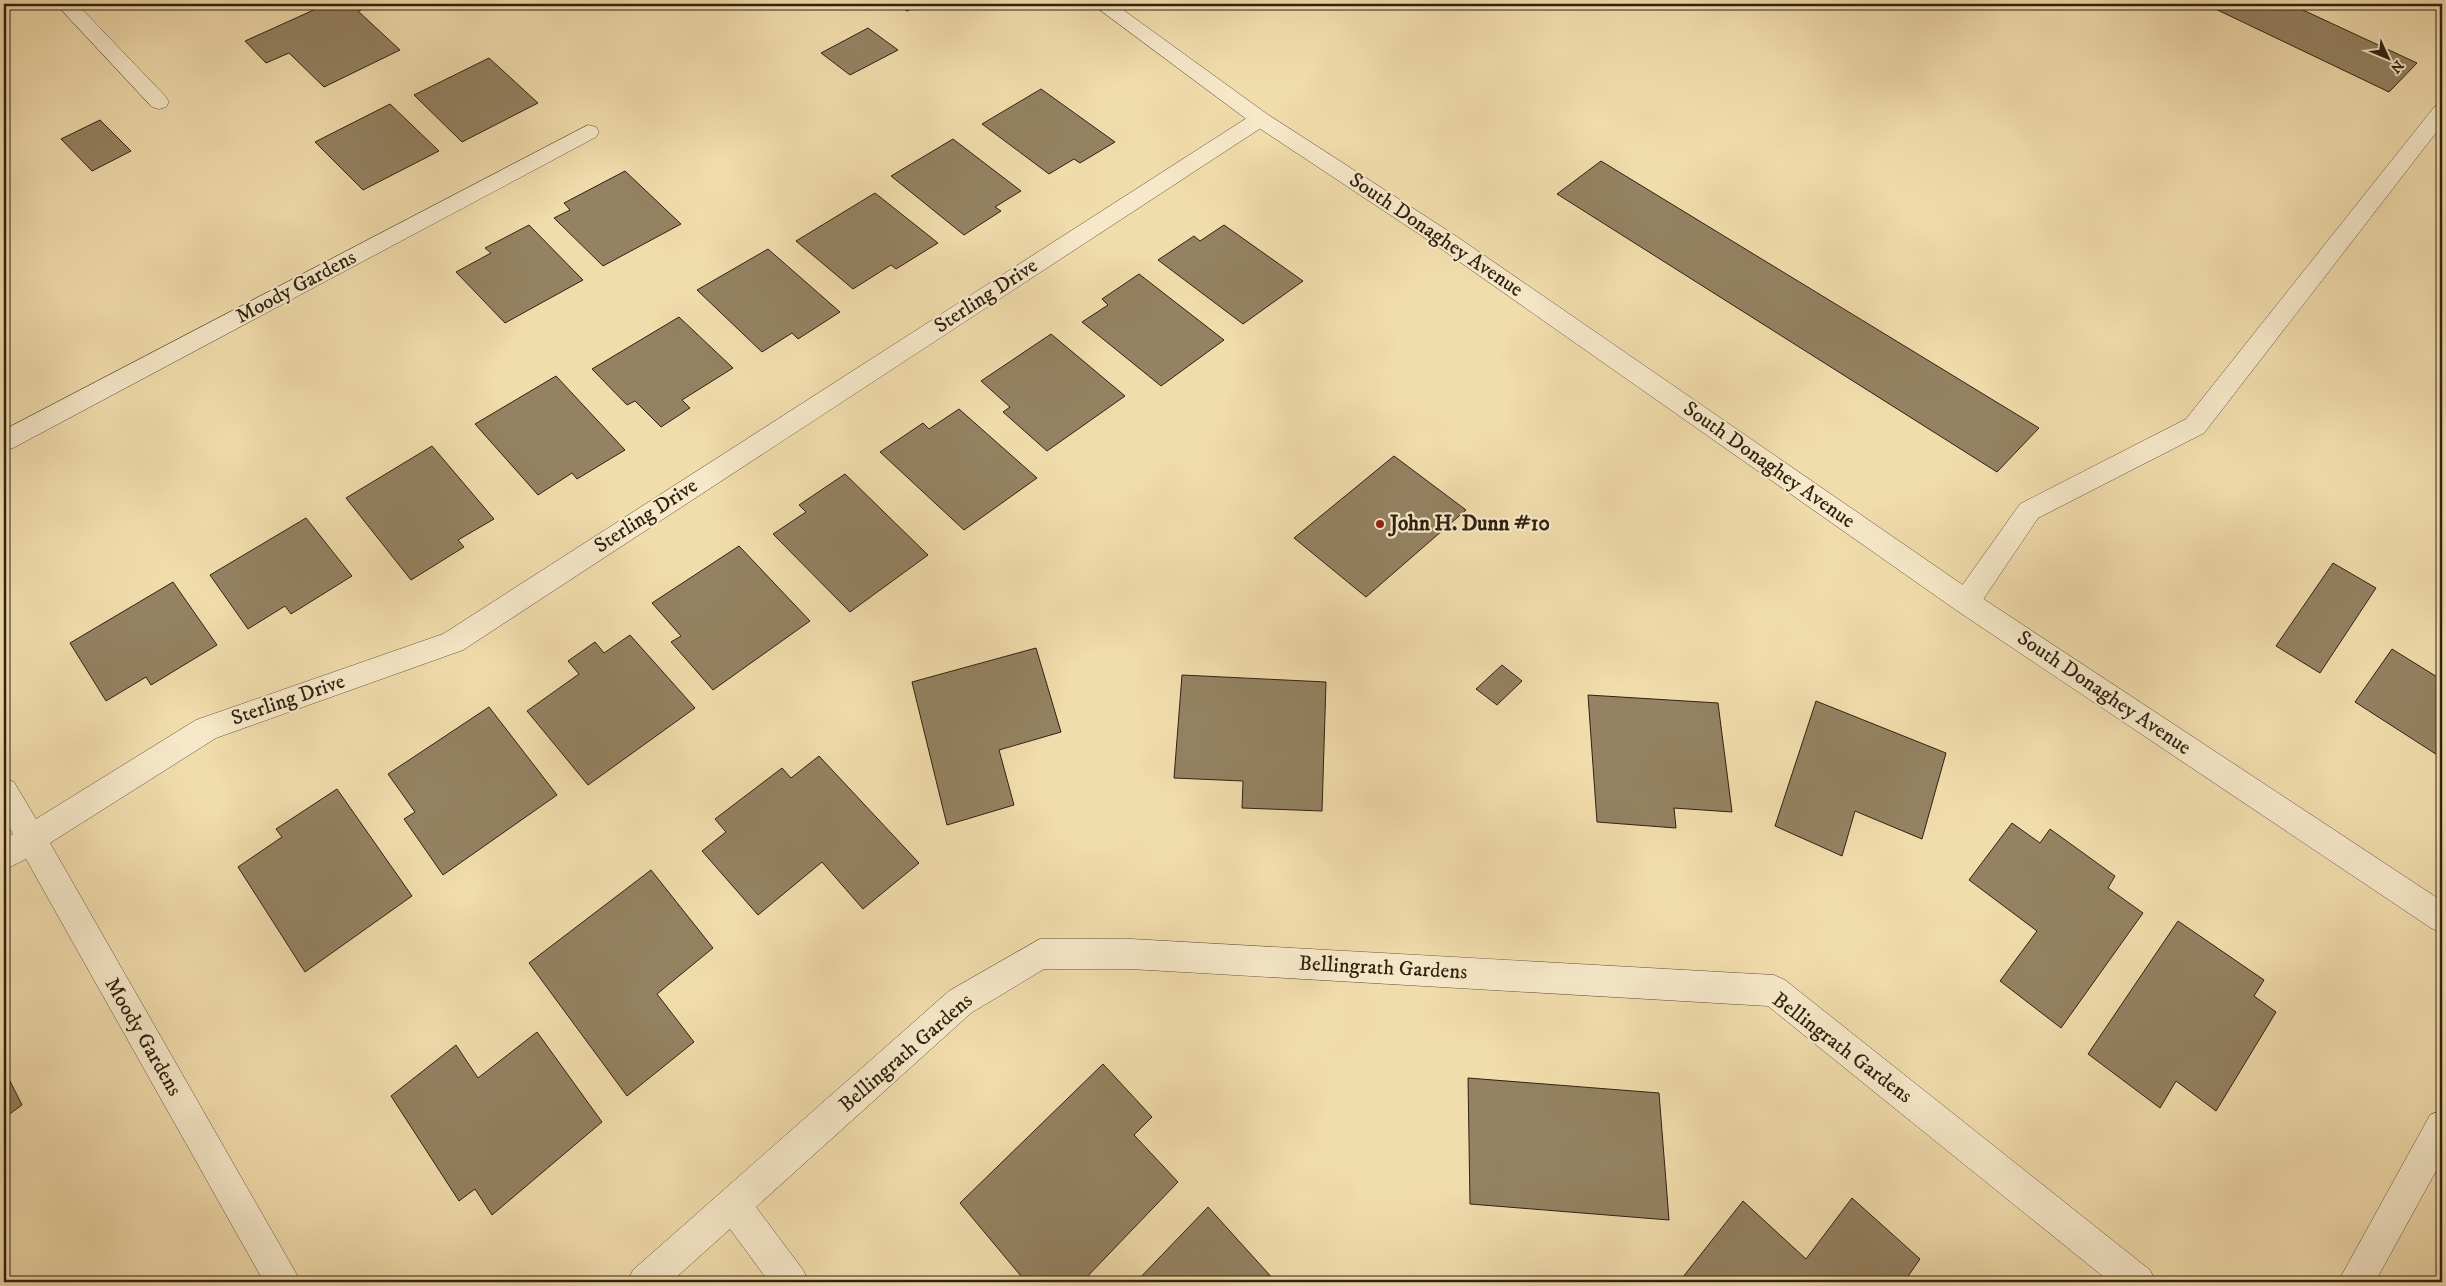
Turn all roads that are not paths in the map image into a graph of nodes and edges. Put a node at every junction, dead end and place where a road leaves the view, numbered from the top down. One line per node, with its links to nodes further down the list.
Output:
1 (66, 4): 3 (street)
2 (1102, 4): 5 (street, South Donaghey Avenue)
3 (159, 102)
4 (2442, 111): 8 (street)
5 (1260, 119): 8 (street, South Donaghey Avenue); 10 (street, Sterling Drive)
6 (588, 132): 7 (street, Moody Gardens)
7 (4, 441)
8 (1966, 602): 12 (street, South Donaghey Avenue)
9 (4, 791): 10 (street, Moody Gardens)
10 (30, 839): 11 (street, Sterling Drive); 15 (street, Moody Gardens)
11 (4, 856)
12 (2442, 918)
13 (2442, 1127): 19 (street)
14 (733, 1205): 16 (street, Bellingrath Gardens); 17 (street); 18 (street, Bellingrath Gardens)
15 (283, 1282)
16 (645, 1282)
17 (792, 1282)
18 (2138, 1282)
19 (2356, 1282)

